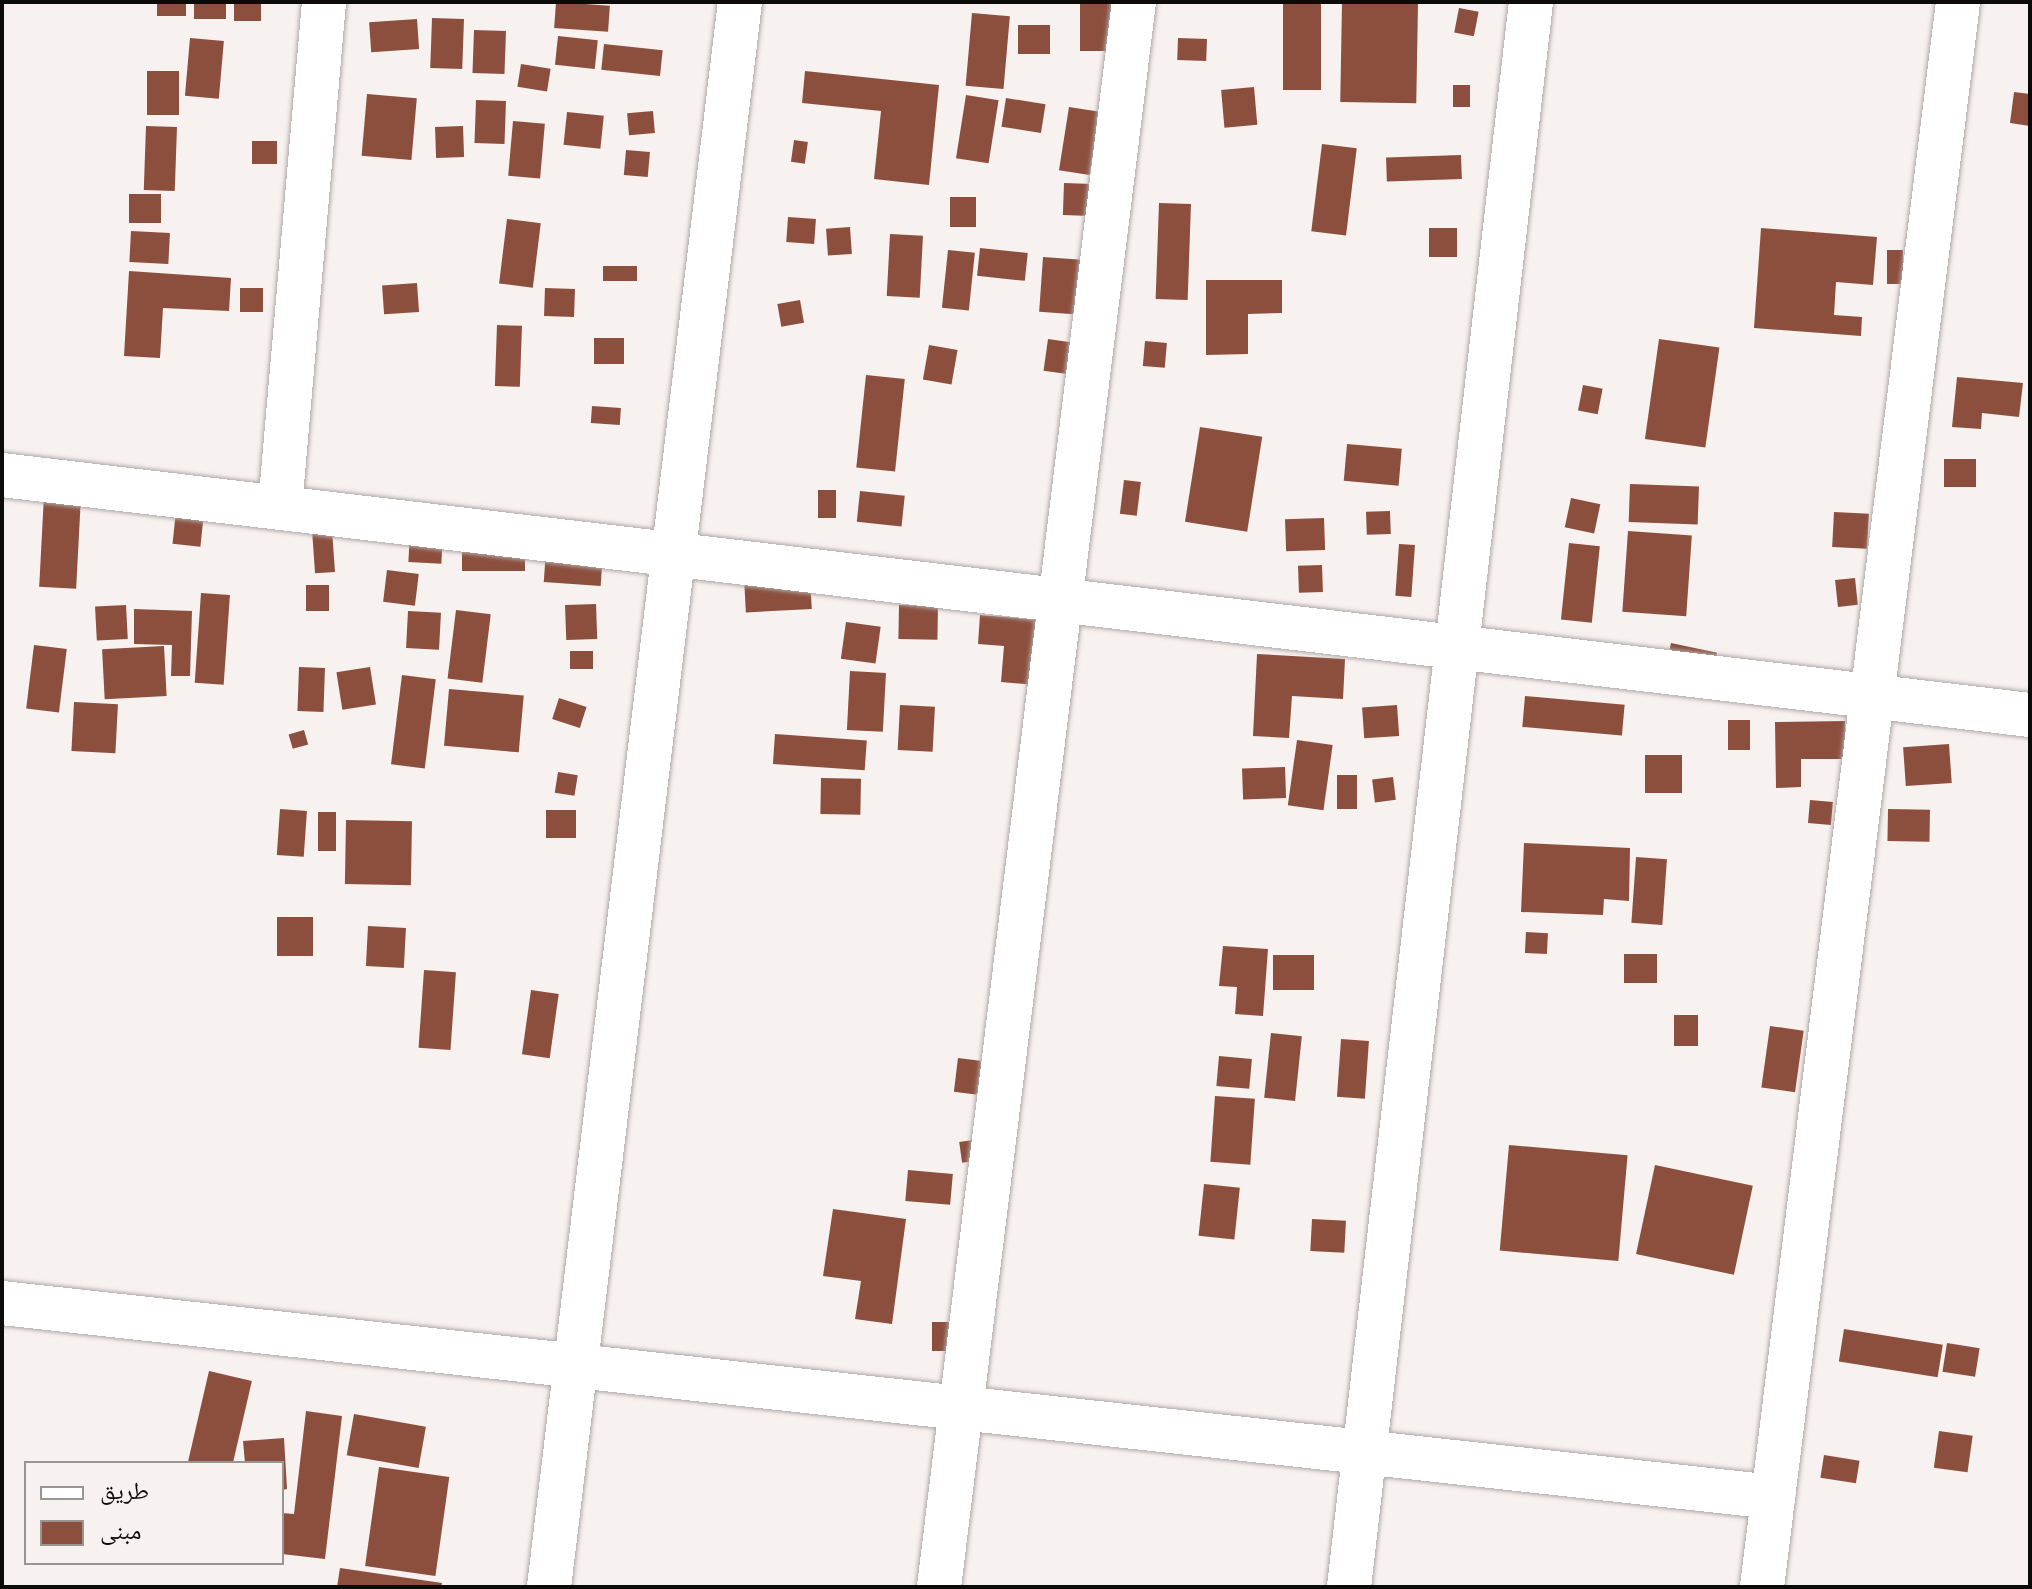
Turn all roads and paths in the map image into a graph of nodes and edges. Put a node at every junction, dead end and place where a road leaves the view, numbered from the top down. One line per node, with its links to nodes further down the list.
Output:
1 (324, 2): 7 (street)
2 (740, 2): 8 (street)
3 (1134, 2): 9 (street)
4 (1531, 2): 10 (street)
5 (1958, 2): 11 (street)
6 (2, 475): 7 (street)
7 (280, 507): 8 (street)
8 (674, 552): 9 (street); 14 (street)
9 (1061, 598): 10 (street); 15 (street)
10 (1457, 646): 11 (street); 16 (street)
11 (1872, 696): 12 (street); 17 (street)
12 (2030, 715)
13 (2, 1303): 14 (street)
14 (575, 1366): 15 (street); 18 (street)
15 (961, 1408): 16 (street); 19 (street)
16 (1364, 1452): 17 (street); 20 (street)
17 (1773, 1497): 21 (street)
18 (549, 1587)
19 (939, 1587)
20 (1349, 1587)
21 (1762, 1587)

